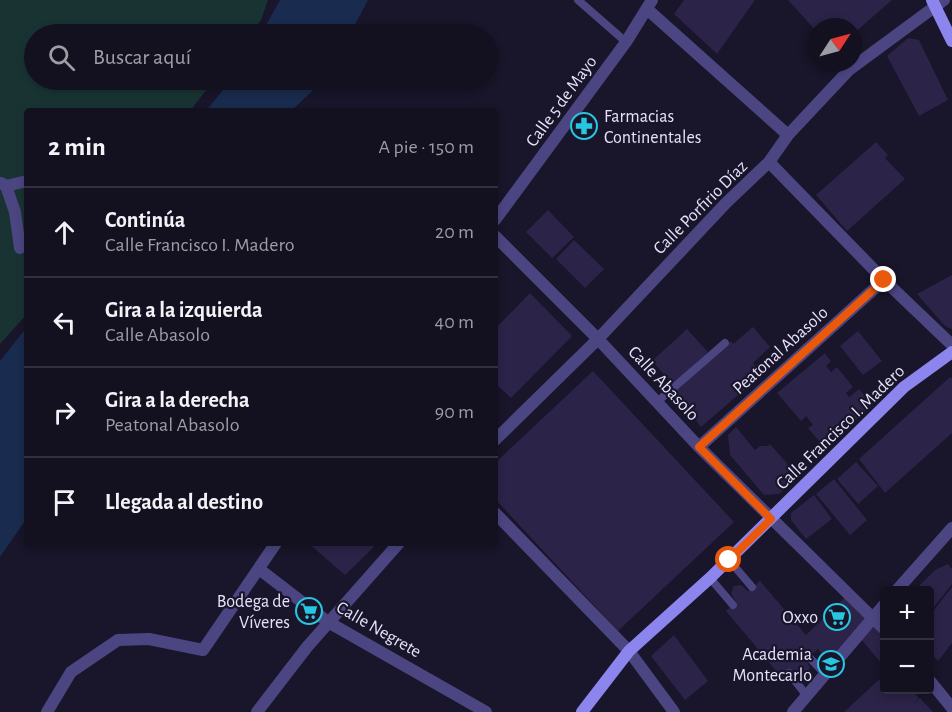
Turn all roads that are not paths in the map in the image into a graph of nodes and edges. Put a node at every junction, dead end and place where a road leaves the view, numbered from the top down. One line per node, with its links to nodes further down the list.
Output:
1 (578, 0): 5 (lane)
2 (937, 2): 4 (street); 6 (street, Calle Porfirio Díaz)
3 (649, 4): 5 (street, Calle 5 de Mayo); 6 (street)
4 (952, 41)
5 (627, 42): 10 (street, Calle 5 de Mayo)
6 (789, 135): 7 (street, Calle Porfirio Díaz)
7 (770, 162): 13 (street); 14 (street, Calle Porfirio Díaz)
8 (24, 181): 9 (street)
9 (3, 184): 12 (street)
10 (498, 216)
11 (498, 239): 14 (street, Calle Abasolo)
12 (20, 248)
13 (884, 280): 16 (street); 20 (street, Peatonal Abasolo)
14 (598, 339): 18 (street, Calle Abasolo); 19 (street, Calle Porfirio Díaz)
15 (725, 343): 18 (lane)
16 (952, 345)
17 (952, 352): 22 (street, Calle Francisco I. Madero)
18 (657, 402): 20 (street, Calle Abasolo)
19 (498, 437)
20 (699, 447): 22 (street, Calle Abasolo)
21 (498, 516): 36 (street)
22 (771, 519): 26 (street, Calle Francisco I. Madero); 33 (street, Calle Abasolo)
23 (952, 528): 29 (street)
24 (274, 546): 27 (street)
25 (396, 546): 34 (street)
26 (729, 560): 28 (street, Calle Francisco I. Madero); 30 (lane)
27 (259, 569): 34 (street, Calle Negrete); 43 (street)
28 (710, 578): 31 (lane); 36 (street, Calle Francisco I. Madero)
29 (901, 586)
30 (753, 587)
31 (733, 604)
32 (880, 610): 33 (street)
33 (874, 616): 35 (street, Calle Abasolo); 39 (street)
34 (328, 622): 44 (street); 45 (street, Calle Negrete)
35 (880, 623)
36 (629, 651): 46 (street, Calle Francisco I. Madero); 47 (street)
37 (809, 657): 39 (lane)
38 (789, 673): 41 (lane)
39 (825, 674): 41 (street)
40 (934, 686): 42 (street)
41 (807, 696): 48 (street)
42 (952, 708)
43 (46, 712)
44 (257, 712)
45 (486, 712)
46 (582, 712)
47 (674, 712)
48 (793, 712)

